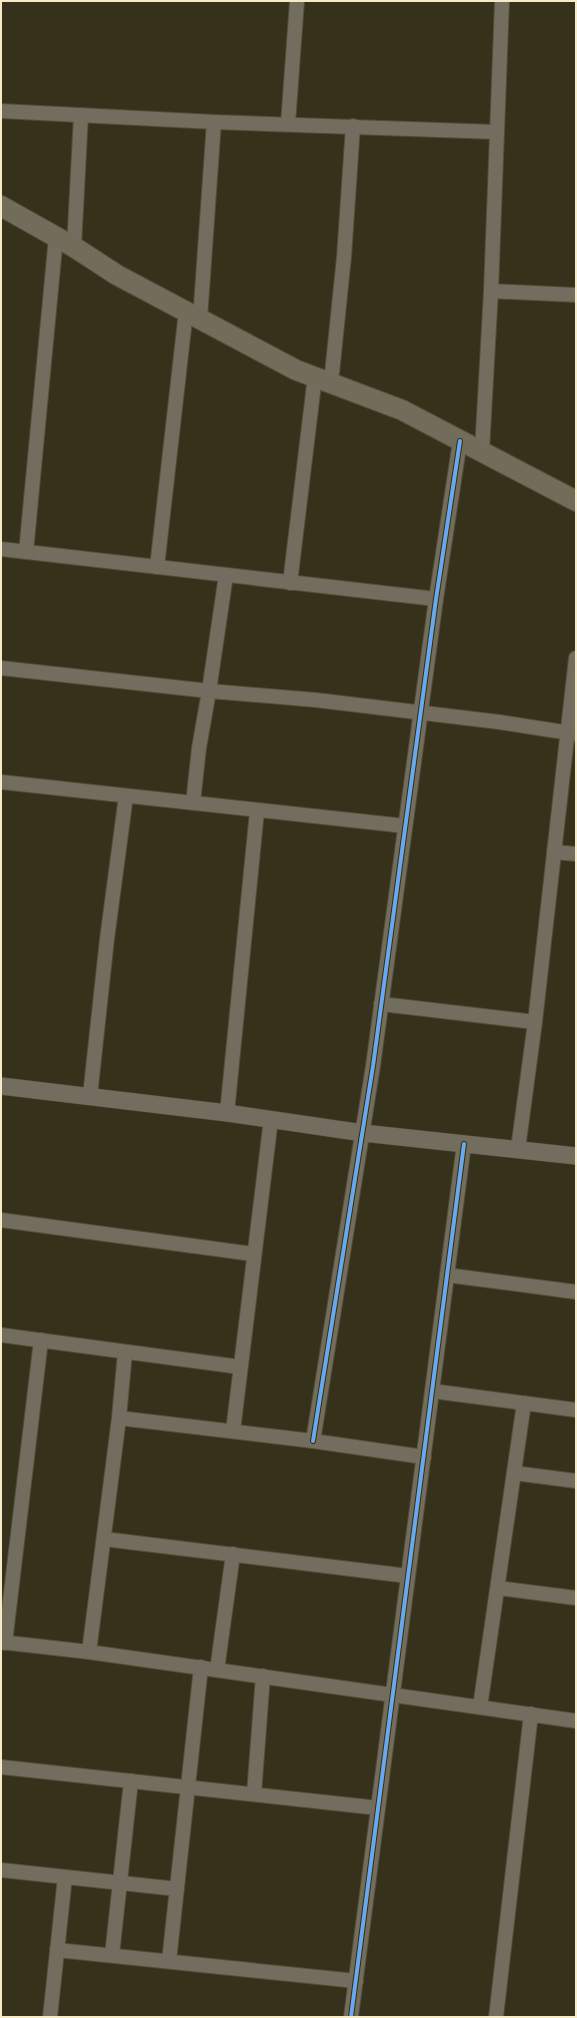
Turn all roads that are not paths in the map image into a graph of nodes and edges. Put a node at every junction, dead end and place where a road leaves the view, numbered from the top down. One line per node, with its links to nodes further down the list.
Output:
1 (297, 1): 6 (street)
2 (502, 1): 8 (street)
3 (1, 111): 4 (street)
4 (81, 115): 5 (street); 11 (street)
5 (214, 122): 6 (street); 14 (street)
6 (288, 124): 7 (street)
7 (353, 126): 8 (street); 15 (street)
8 (496, 132): 12 (street)
9 (1, 206): 10 (main road)
10 (56, 237): 11 (main road); 20 (street)
11 (74, 247): 14 (main road)
12 (491, 291): 13 (street); 17 (street)
13 (576, 295)
14 (193, 315): 15 (main road); 21 (street)
15 (323, 380): 16 (main road); 23 (street)
16 (460, 441): 17 (main road); 24 (street)
17 (482, 451): 18 (main road)
18 (576, 501)
19 (1, 549): 20 (street)
20 (26, 552): 21 (street)
21 (157, 567): 22 (street)
22 (226, 575): 23 (street); 27 (street)
23 (290, 582): 24 (street)
24 (436, 599): 28 (street)
25 (576, 658): 29 (street)
26 (1, 668): 27 (street)
27 (209, 691): 28 (street); 32 (street)
28 (421, 714): 29 (street); 34 (street)
29 (572, 733): 35 (street)
30 (1, 782): 31 (street)
31 (126, 796): 32 (street); 40 (street)
32 (193, 803): 33 (street)
33 (257, 811): 34 (street); 41 (street)
34 (405, 826): 37 (street)
35 (554, 852): 36 (street); 38 (street)
36 (576, 854)
37 (381, 1004): 38 (street); 43 (street)
38 (535, 1022): 45 (street)
39 (1, 1086): 40 (street)
40 (90, 1096): 41 (street)
41 (226, 1113): 42 (street)
42 (271, 1119): 43 (street); 48 (street)
43 (363, 1133): 44 (street); 60 (street)
44 (464, 1144): 45 (street); 49 (street)
45 (518, 1149): 46 (street)
46 (576, 1156)
47 (1, 1220): 48 (street)
48 (253, 1254): 54 (street)
49 (447, 1275): 50 (street); 55 (street)
50 (576, 1292)
51 (1, 1336): 52 (street)
52 (41, 1340): 53 (street); 69 (street)
53 (125, 1352): 54 (street); 58 (street)
54 (240, 1367): 59 (street)
55 (432, 1391): 56 (street); 61 (street)
56 (524, 1403): 57 (street); 62 (street)
57 (576, 1410)
58 (119, 1418): 59 (street); 64 (street)
59 (232, 1431): 60 (street)
60 (313, 1441): 61 (street)
61 (424, 1457): 66 (street)
62 (514, 1473): 63 (street); 67 (street)
63 (576, 1482)
64 (104, 1538): 65 (street); 70 (street)
65 (233, 1554): 66 (street); 72 (street)
66 (408, 1576): 74 (street)
67 (498, 1588): 68 (street); 75 (street)
68 (576, 1598)
69 (3, 1642): 70 (street)
70 (89, 1652): 71 (street)
71 (201, 1668): 72 (street); 80 (street)
72 (217, 1670): 73 (street)
73 (263, 1676): 74 (street); 81 (street)
74 (393, 1693): 75 (street); 82 (street)
75 (480, 1707): 76 (street)
76 (531, 1714): 77 (street); 93 (street)
77 (576, 1721)
78 (1, 1767): 79 (street)
79 (131, 1781): 80 (street); 85 (street)
80 (188, 1788): 81 (street); 86 (street)
81 (254, 1794): 82 (street)
82 (378, 1808): 90 (street)
83 (1, 1870): 84 (street)
84 (65, 1877): 85 (street); 87 (street)
85 (120, 1882): 86 (street); 88 (street)
86 (177, 1889): 89 (street)
87 (57, 1950): 88 (street); 91 (street)
88 (112, 1955): 89 (street)
89 (169, 1961): 90 (street)
90 (356, 1981): 92 (street)
91 (50, 2017)
92 (351, 2017)
93 (496, 2017)

